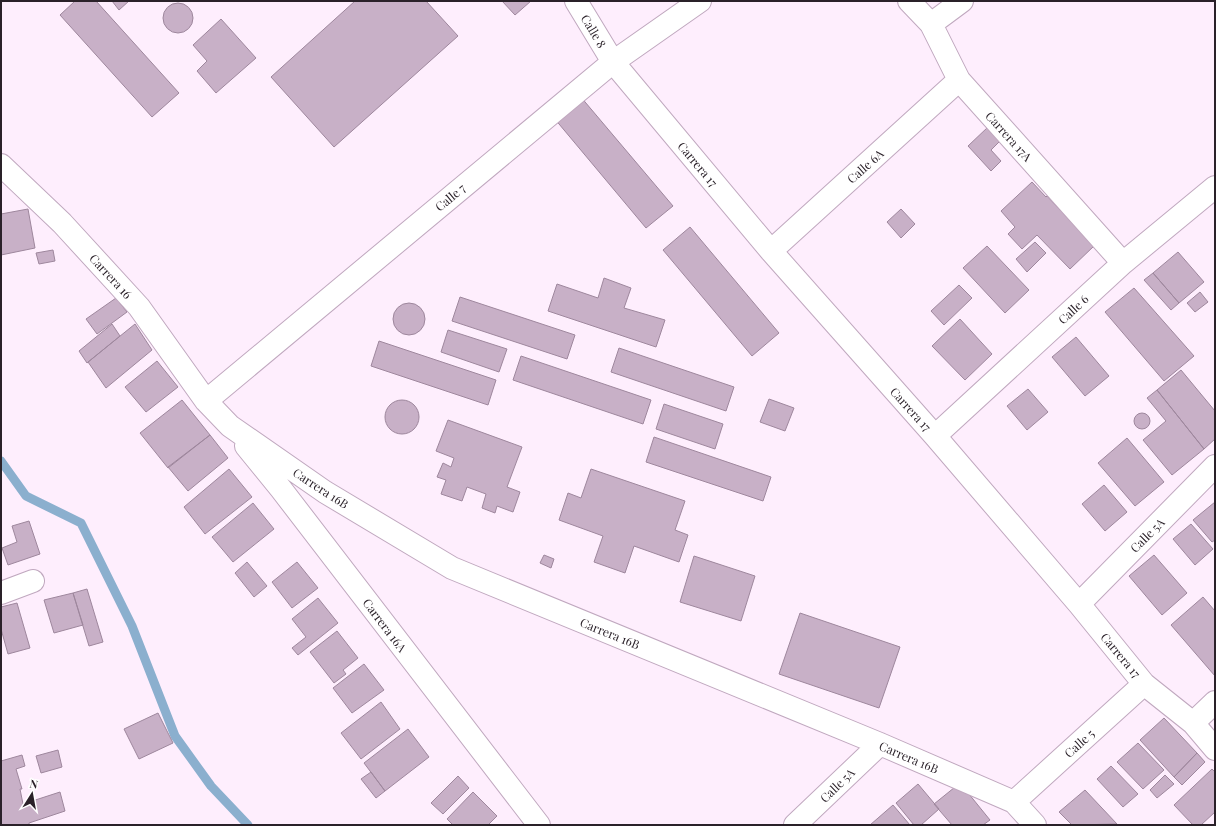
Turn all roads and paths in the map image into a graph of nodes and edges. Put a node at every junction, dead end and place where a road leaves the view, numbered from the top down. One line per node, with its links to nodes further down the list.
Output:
1 (576, 1): 6 (street, Calle 8)
2 (700, 1): 6 (street, Calle 7)
3 (909, 1): 5 (street, Carrera 17A)
4 (962, 1): 5 (street)
5 (931, 24): 7 (street, Carrera 17A)
6 (613, 62): 10 (street, Carrera 17); 12 (street, Calle 7)
7 (958, 80): 10 (street, Calle 6A); 11 (street, Carrera 17A)
8 (1, 164): 12 (street, Carrera 16)
9 (1215, 187): 11 (street, Calle 6)
10 (771, 251): 14 (street, Carrera 17)
11 (1123, 263): 14 (street, Calle 6)
12 (206, 401): 13 (street, Carrera 16B)
13 (230, 426): 22 (street, Carrera 16B); 25 (street, Carrera 16A)
14 (935, 436): 18 (street, Carrera 17)
15 (1215, 466): 18 (street, Calle 5A)
16 (33, 582): 17 (street)
17 (1, 593)
18 (1079, 604): 19 (street, Carrera 17)
19 (1144, 684): 21 (street, Carrera 17); 24 (street, Calle 5)
20 (1215, 702): 21 (street)
21 (1193, 724): 23 (street, Carrera 17)
22 (880, 744): 24 (street, Carrera 16B); 26 (street, Calle 5A)
23 (1215, 749)
24 (1014, 802): 27 (street, Carrera 16B)
25 (539, 825)
26 (795, 825)
27 (1035, 825)

